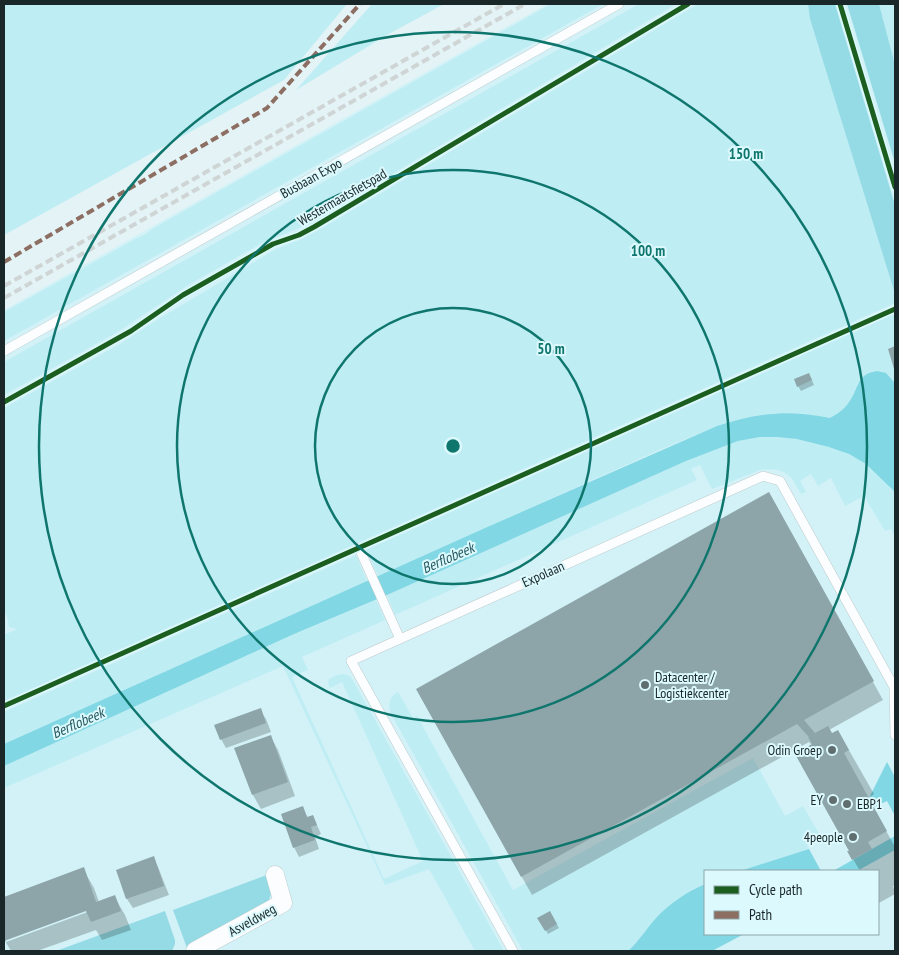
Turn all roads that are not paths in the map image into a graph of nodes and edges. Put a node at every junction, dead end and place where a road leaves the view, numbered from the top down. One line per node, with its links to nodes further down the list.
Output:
1 (619, 4): 2 (lane, Busbaan Expo)
2 (4, 351)
3 (359, 548): 4 (lane)
4 (400, 639): 5 (lane, Expolaan); 8 (lane, Expolaan)
5 (895, 735)
6 (275, 875): 7 (street, Asveldweg)
7 (195, 951)
8 (513, 951)

